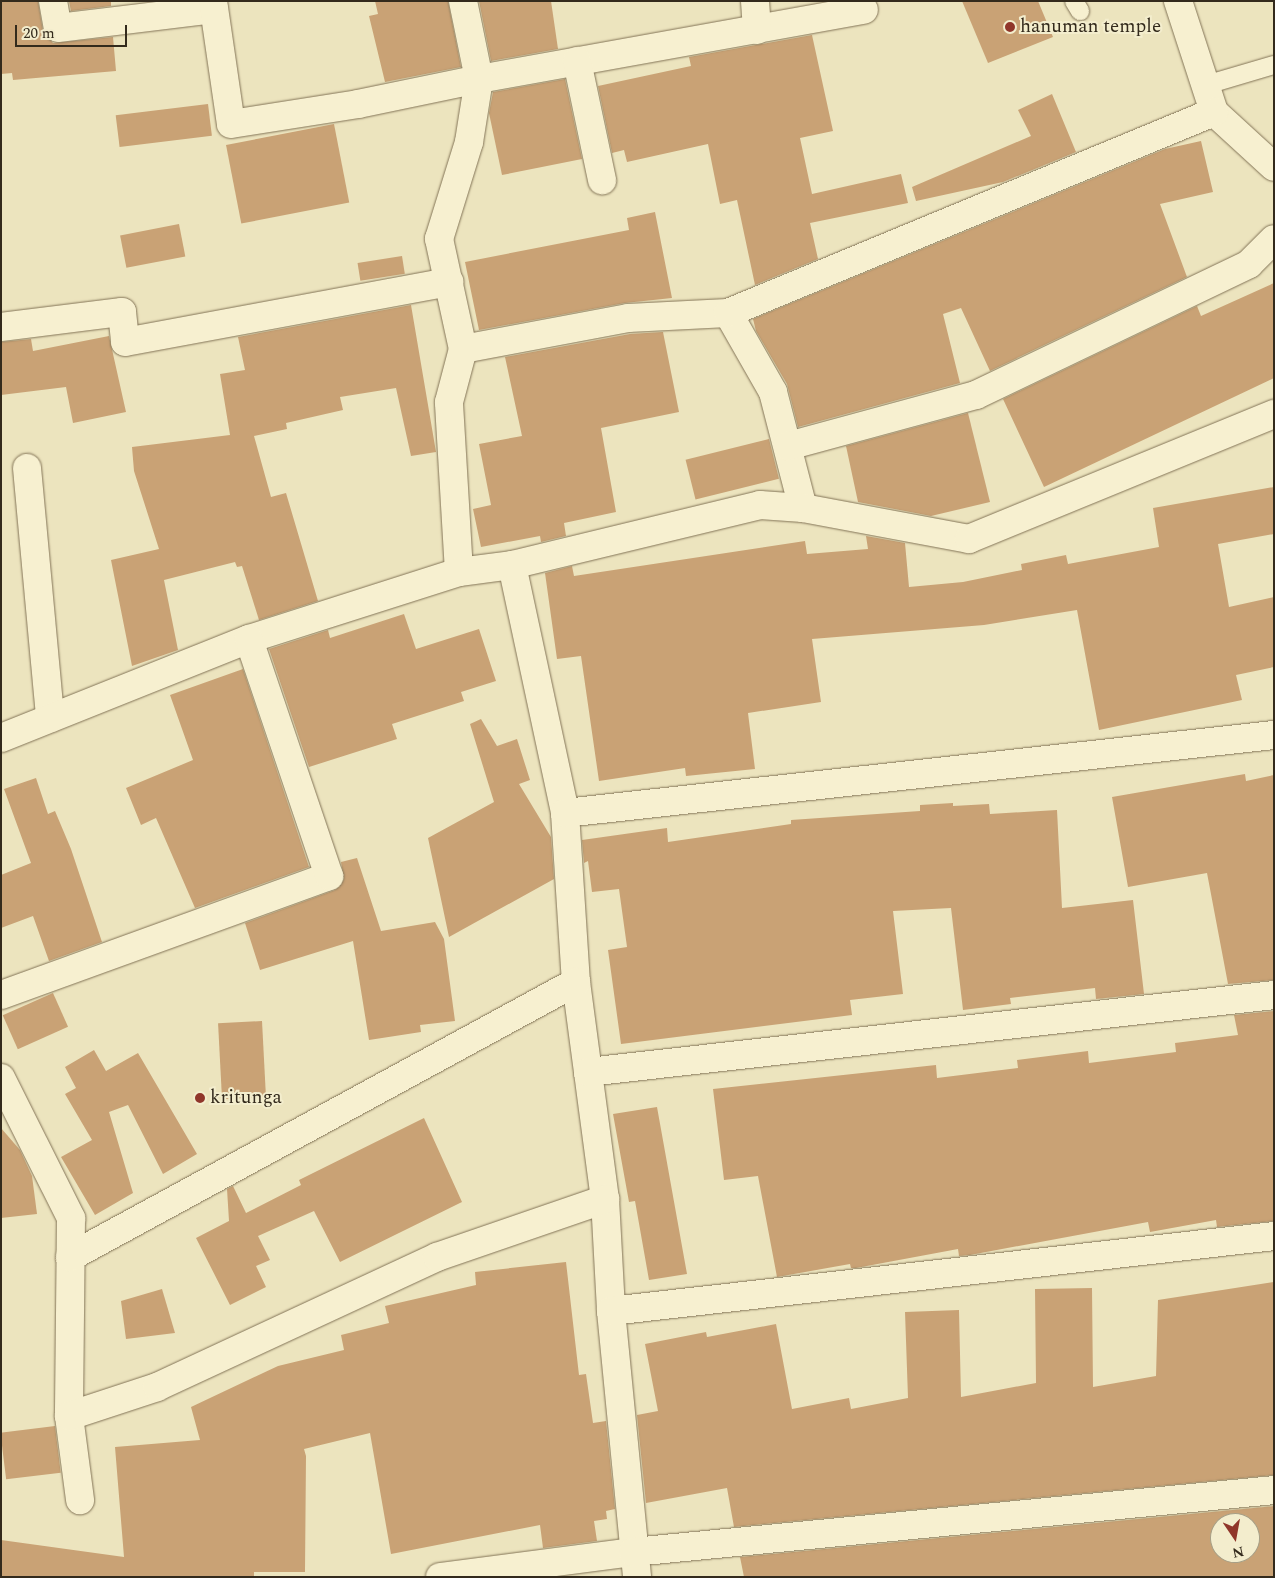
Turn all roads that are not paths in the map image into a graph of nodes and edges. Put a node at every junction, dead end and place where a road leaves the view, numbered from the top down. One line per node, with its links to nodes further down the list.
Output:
1 (53, 1): 5 (street)
2 (463, 1): 10 (street)
3 (755, 1): 7 (street)
4 (1178, 1): 11 (street)
5 (213, 5): 10 (street)
6 (864, 10): 7 (street)
7 (757, 30): 8 (street)
8 (577, 61): 10 (street); 14 (street)
9 (1274, 65): 11 (lane)
10 (479, 79): 16 (street)
11 (1206, 85): 12 (street)
12 (1214, 112): 13 (street); 17 (street)
13 (1274, 167)
14 (602, 180)
15 (1274, 239): 21 (street)
16 (449, 282): 18 (street); 19 (street)
17 (728, 313): 19 (street); 21 (street)
18 (1, 327)
19 (463, 349): 25 (street)
20 (1274, 414): 23 (street)
21 (788, 446): 23 (street)
22 (27, 468): 27 (street)
23 (803, 508): 24 (street)
24 (512, 565): 25 (street); 30 (street)
25 (459, 572): 26 (street)
26 (249, 639): 27 (street); 32 (street)
27 (50, 718): 29 (street)
28 (1274, 735): 30 (street)
29 (1, 738)
30 (565, 813): 31 (street)
31 (576, 982): 34 (street); 38 (street)
32 (1, 995)
33 (1274, 995): 34 (street)
34 (588, 1072): 36 (street)
35 (1, 1078): 38 (street)
36 (605, 1199): 39 (street); 40 (street)
37 (1274, 1236): 39 (street)
38 (70, 1257): 40 (street)
39 (611, 1311): 43 (street)
40 (69, 1416): 42 (street)
41 (1274, 1490): 43 (street)
42 (80, 1500)
43 (635, 1564): 44 (street)
44 (440, 1577)

